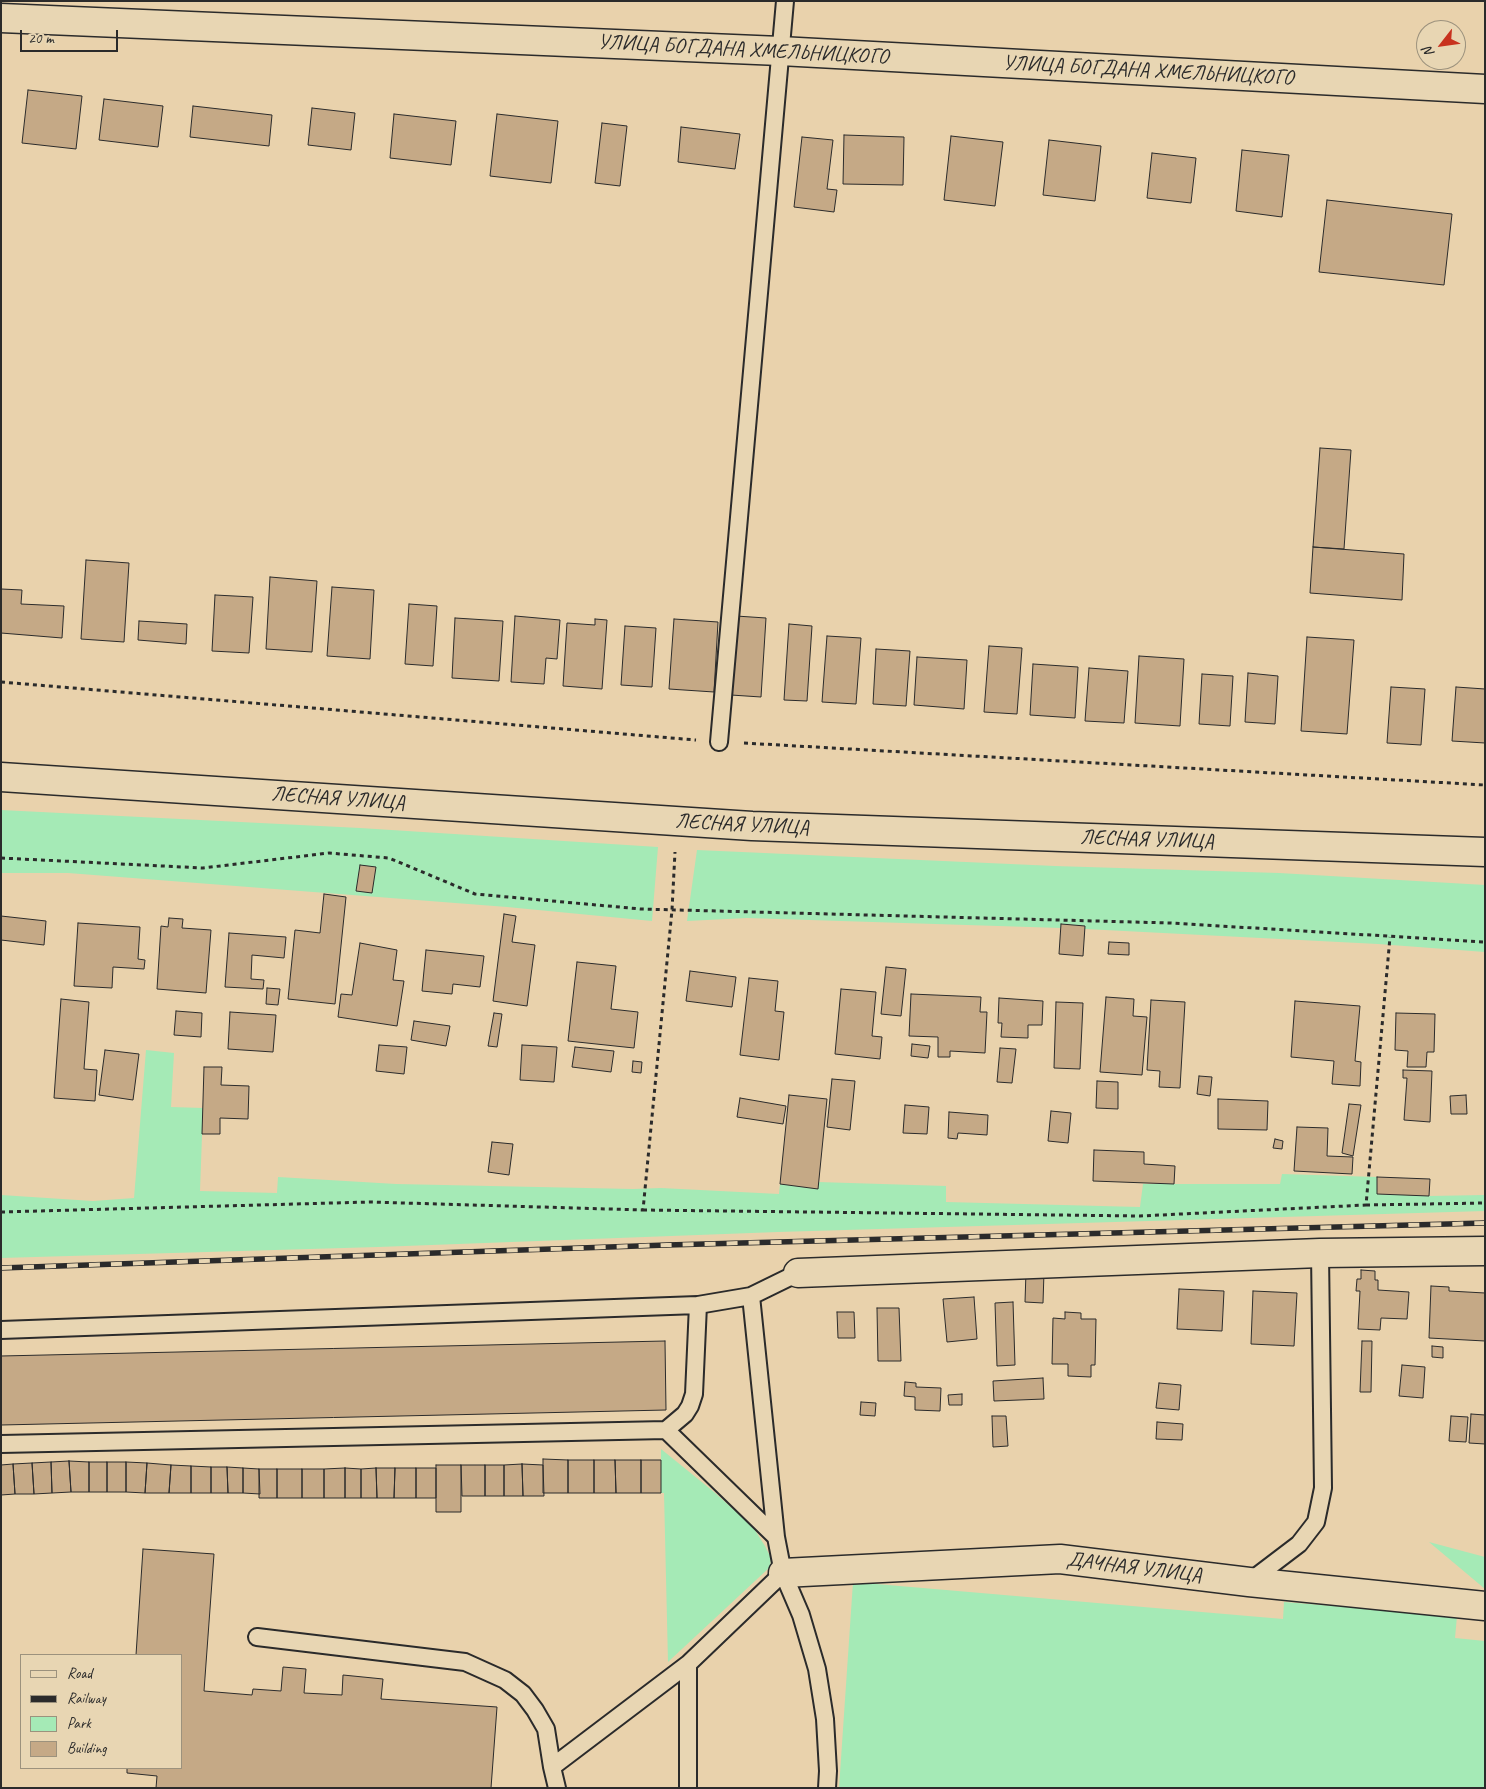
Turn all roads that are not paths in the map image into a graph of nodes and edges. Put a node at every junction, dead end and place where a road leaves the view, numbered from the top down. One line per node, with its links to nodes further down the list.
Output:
1 (785, 1): 3 (lane)
2 (1, 18): 3 (street, УЛИЦА БОГДАНА ХМЕЛЬНИЦКОГО)
3 (780, 52): 4 (street, УЛИЦА БОГДАНА ХМЕЛЬНИЦКОГО); 5 (lane)
4 (1485, 89)
5 (719, 742)
6 (1, 776): 7 (street, ЛЕСНАЯ УЛИЦА)
7 (1485, 852)
8 (1485, 1251): 9 (street)
9 (1320, 1253): 10 (street); 18 (lane)
10 (798, 1273): 11 (lane)
11 (751, 1296): 12 (lane); 16 (lane)
12 (698, 1305): 13 (lane); 14 (lane)
13 (1, 1330)
14 (666, 1430): 15 (lane); 16 (lane)
15 (1, 1444)
16 (776, 1536): 17 (lane)
17 (783, 1573): 18 (street, ДАЧНАЯ УЛИЦА); 21 (lane); 25 (lane)
18 (1249, 1582): 19 (street, ДАЧНАЯ УЛИЦА)
19 (1485, 1606)
20 (256, 1637): 22 (lane)
21 (688, 1664): 22 (lane); 24 (lane)
22 (552, 1767): 23 (lane)
23 (557, 1788)
24 (688, 1788)
25 (827, 1788)

